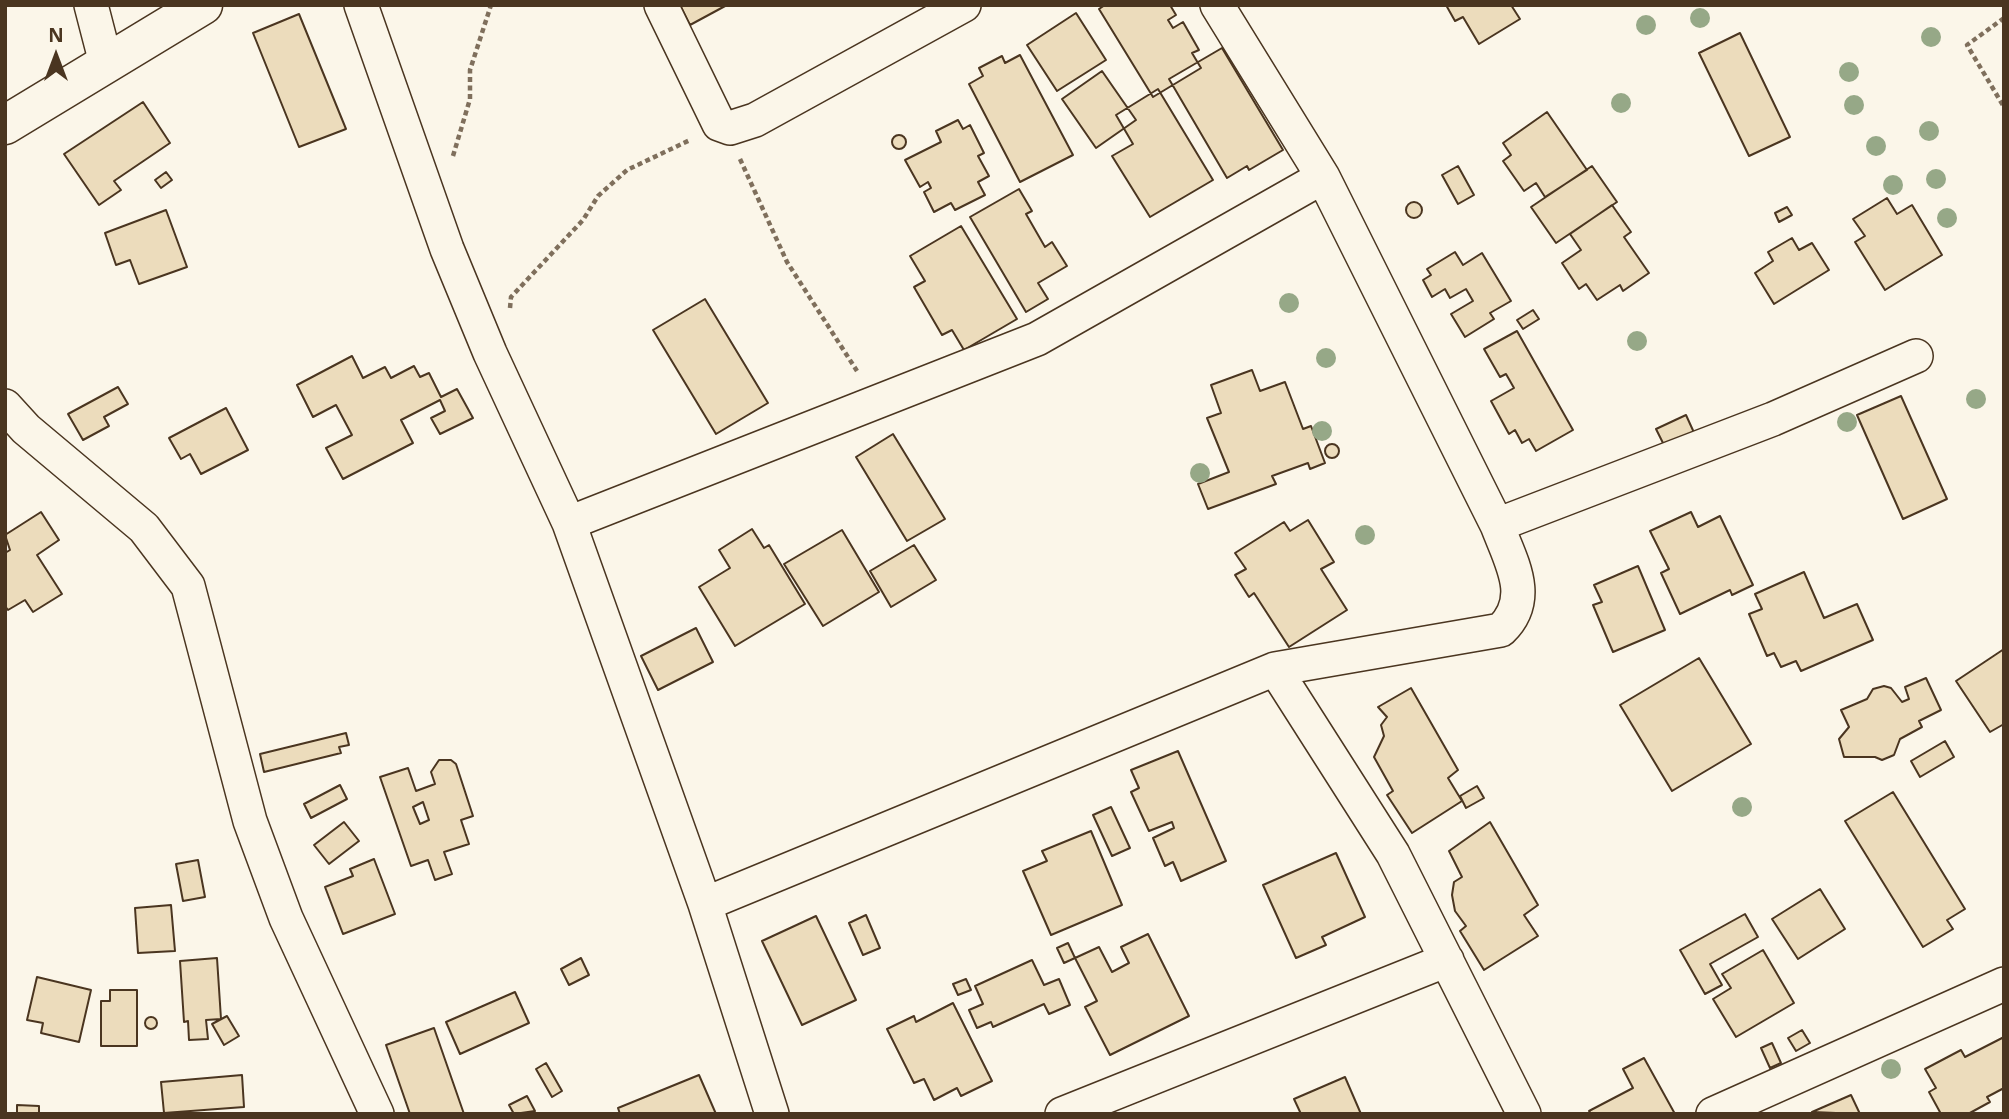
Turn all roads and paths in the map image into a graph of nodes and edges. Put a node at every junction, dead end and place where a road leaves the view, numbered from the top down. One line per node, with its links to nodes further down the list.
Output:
1 (91, 5): 9 (street)
2 (203, 5): 9 (street)
3 (361, 5): 14 (street)
4 (491, 5): 14 (path)
5 (661, 5): 12 (street)
6 (964, 5): 12 (street)
7 (1217, 5): 13 (street)
8 (2004, 18): 10 (path)
9 (106, 63): 11 (street)
10 (2004, 107)
11 (5, 125)
12 (724, 126): 15 (path); 17 (path)
13 (1323, 177): 17 (street); 20 (street)
14 (429, 197): 15 (street)
15 (490, 353): 19 (street)
16 (1916, 356): 20 (street)
17 (877, 402): 19 (street)
18 (5, 406): 25 (street)
19 (569, 523): 22 (street)
20 (1497, 525): 21 (street)
21 (1275, 669): 22 (street); 23 (street)
22 (705, 904): 26 (street)
23 (1447, 960): 27 (street); 28 (street)
24 (2004, 985): 29 (street)
25 (377, 1114)
26 (772, 1114)
27 (1062, 1114)
28 (1524, 1114)
29 (1713, 1114)

